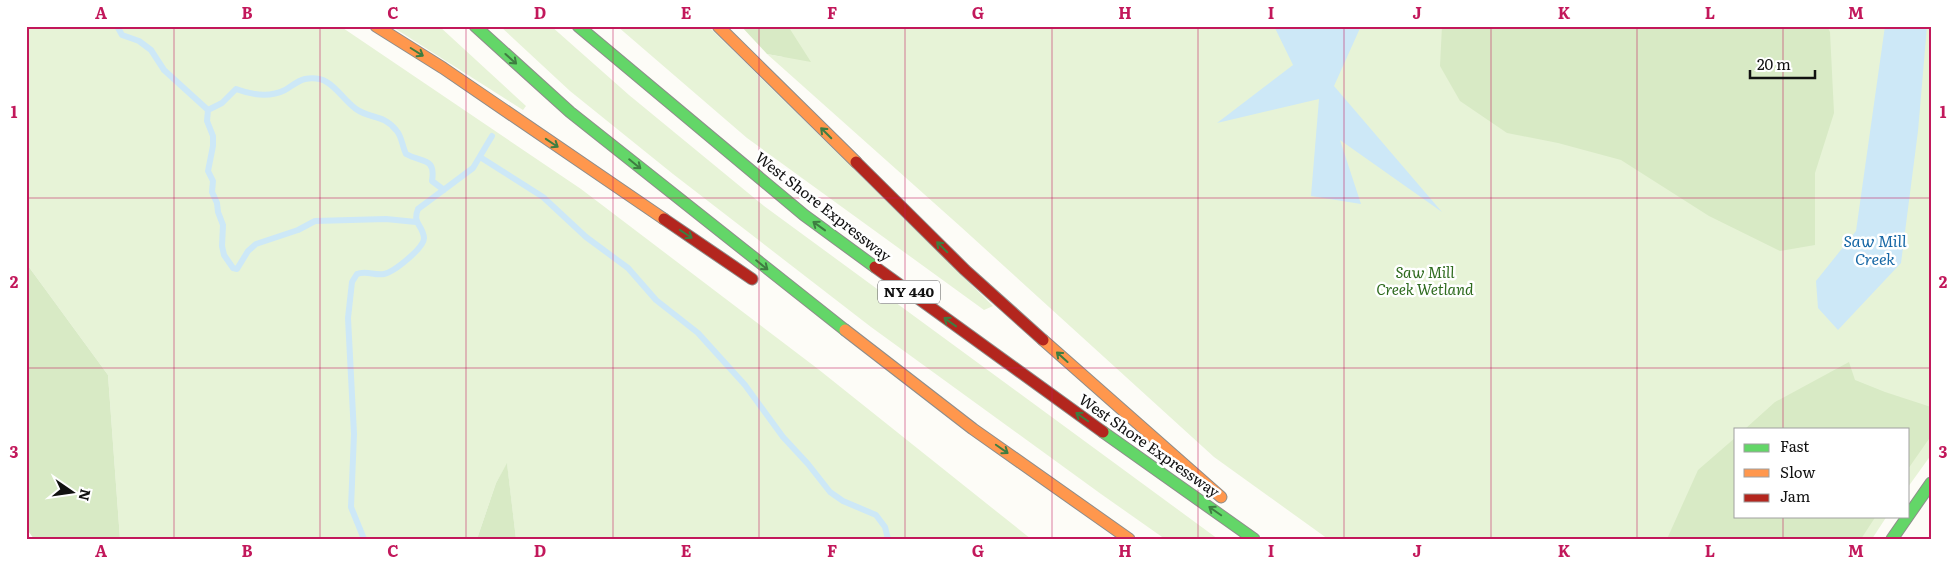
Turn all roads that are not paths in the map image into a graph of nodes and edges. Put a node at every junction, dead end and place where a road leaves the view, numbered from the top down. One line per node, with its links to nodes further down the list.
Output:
1 (376, 26): 5 (main road, one-way to 5)
2 (475, 26): 7 (main road, one-way to 7)
3 (578, 26): 12 (main road, West Shore Expressway / NY 440, one-way to 3)
4 (718, 26): 9 (main road, one-way to 4)
5 (761, 285)
6 (818, 324): 7 (main road)
7 (973, 429): 13 (main road, one-way to 13)
8 (1931, 483): 10 (main road)
9 (1233, 507)
10 (1910, 513)
11 (1907, 518): 14 (main road)
12 (1257, 532)
13 (1128, 539)
14 (1892, 539)

